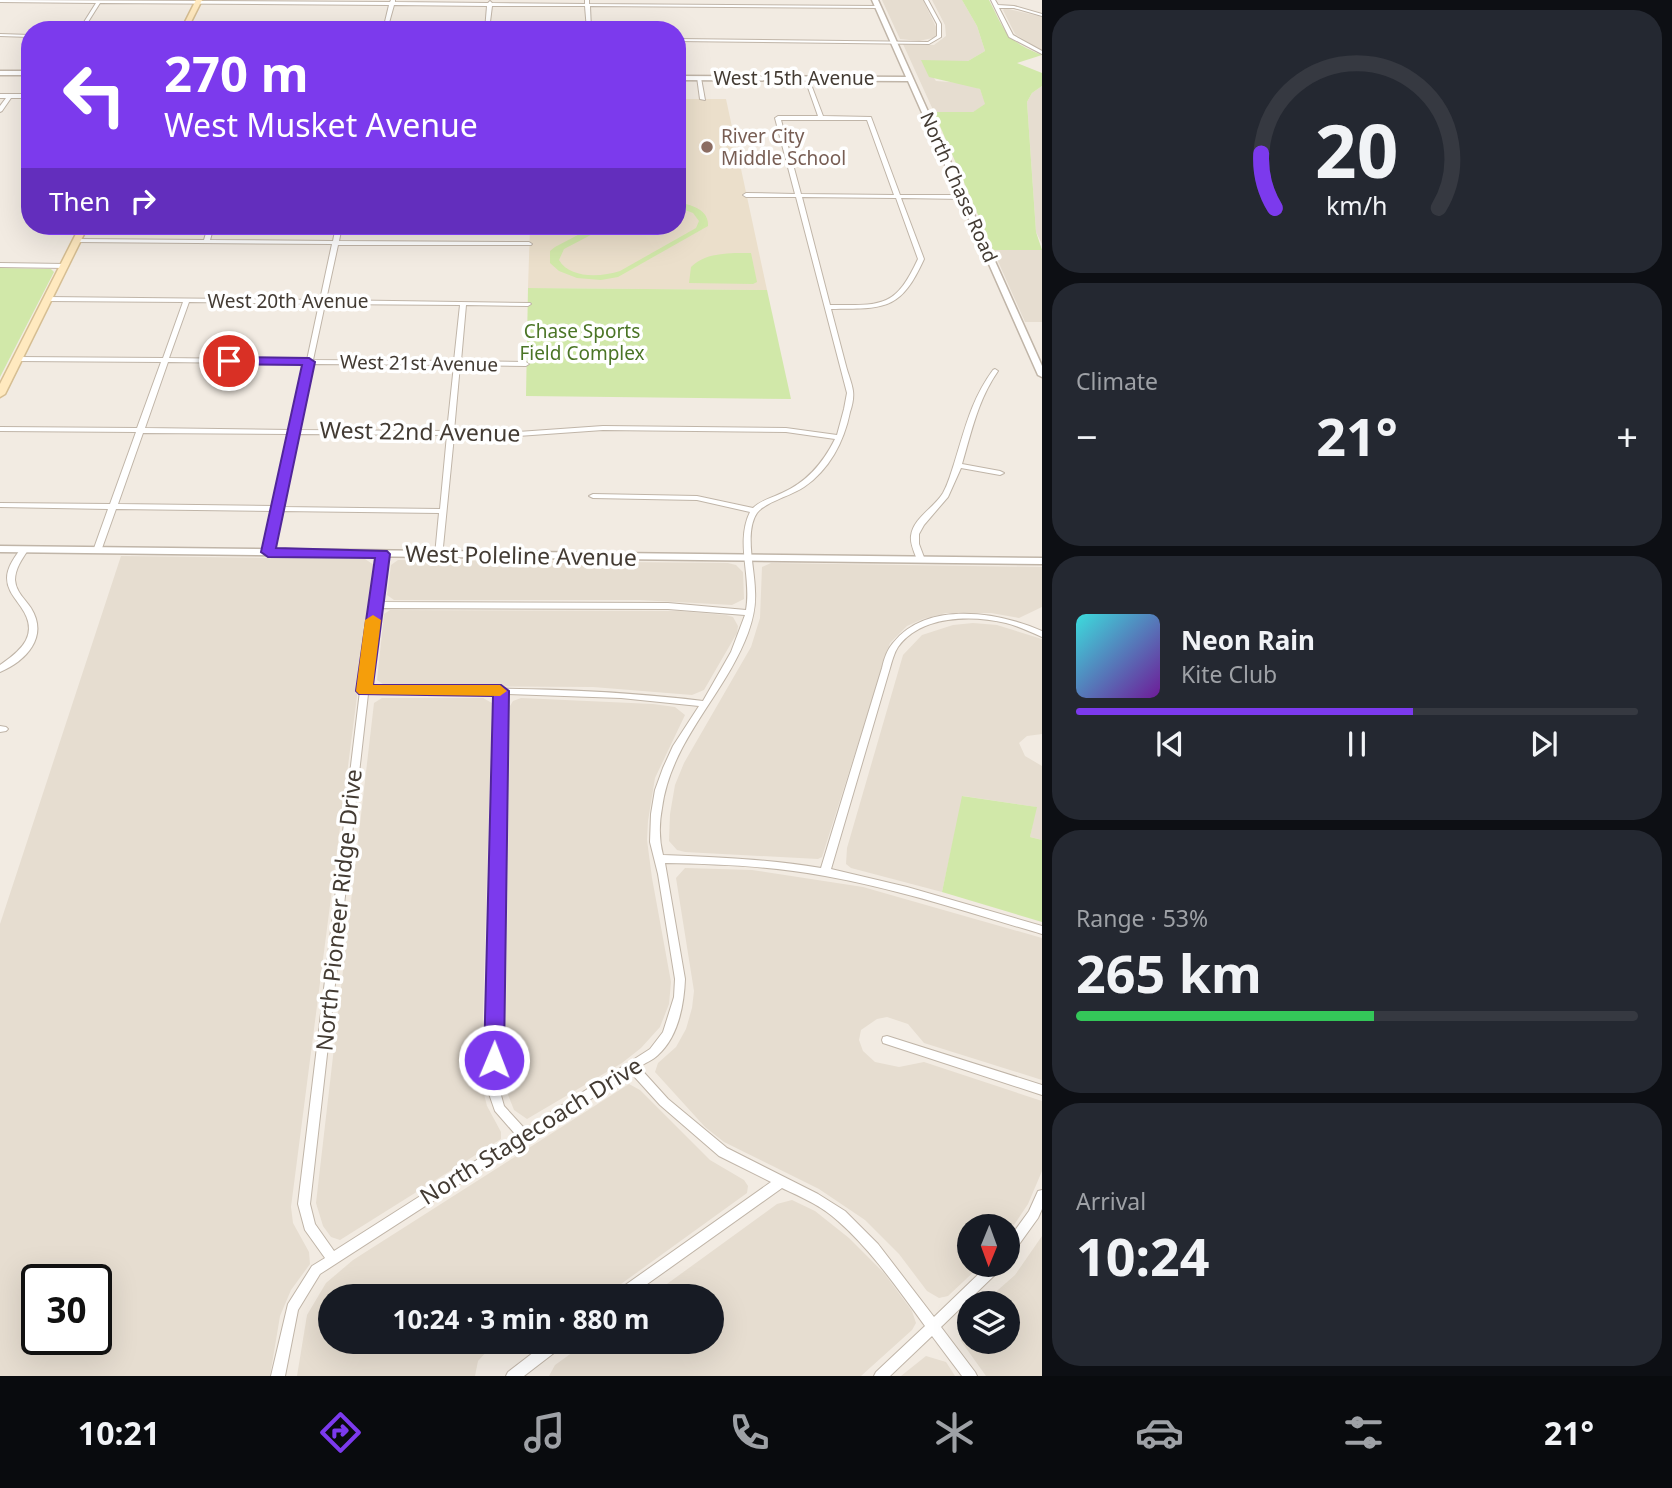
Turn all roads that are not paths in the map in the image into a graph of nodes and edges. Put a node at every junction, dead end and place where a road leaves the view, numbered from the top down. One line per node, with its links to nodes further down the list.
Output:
1 (926, 0): 20 (street)
2 (1, 1): 3 (street)
3 (100, 1): 4 (street); 12 (street)
4 (199, 1): 5 (street); 13 (main road)
5 (294, 2): 6 (street)
6 (393, 2): 7 (street); 14 (street)
7 (490, 2): 8 (street); 15 (street)
8 (587, 3): 10 (street); 16 (street)
9 (995, 3): 11 (street); 21 (street)
10 (877, 4): 20 (street, North Chase Road)
11 (1042, 15)
12 (87, 21)
13 (189, 21)
14 (388, 21)
15 (488, 21)
16 (588, 21)
17 (0, 35): 18 (street)
18 (21, 36)
19 (686, 40): 20 (street)
20 (894, 41): 27 (street, North Chase Road)
21 (1042, 53)
22 (0, 73): 23 (street)
23 (21, 73)
24 (686, 78): 25 (street, West 15th Avenue)
25 (699, 78): 26 (street, West 15th Avenue); 31 (street)
26 (807, 79): 27 (street, West 15th Avenue); 33 (street)
27 (910, 79): 37 (street, North Chase Road)
28 (0, 96): 29 (street)
29 (10, 96): 30 (street); 32 (street)
30 (21, 96)
31 (703, 99)
32 (0, 110)
33 (821, 118): 35 (street); 36 (street)
34 (746, 195): 35 (street)
35 (800, 196): 36 (street); 52 (street)
36 (898, 197): 37 (street); 52 (street)
37 (964, 197): 59 (street, North Chase Road)
38 (80, 235): 41 (main road)
39 (209, 235): 42 (street)
40 (337, 235): 43 (street)
41 (78, 241): 42 (street); 46 (main road)
42 (207, 241): 43 (street)
43 (335, 242): 44 (street); 49 (street)
44 (529, 244)
45 (0, 265): 46 (street)
46 (65, 266): 47 (main road)
47 (48, 299): 48 (street, West 20th Avenue); 53 (main road)
48 (187, 300): 49 (street, West 20th Avenue); 54 (street)
49 (323, 301): 50 (street, West 20th Avenue); 55 (street)
50 (463, 303): 51 (street, West 20th Avenue); 56 (street)
51 (528, 304)
52 (828, 307): 65 (street)
53 (18, 359): 54 (street, West 21st Avenue); 60 (main road)
54 (164, 360): 55 (street, West 21st Avenue); 62 (street)
55 (309, 362): 56 (street, West 21st Avenue); 63 (street)
56 (457, 363): 57 (street, West 21st Avenue); 64 (street)
57 (526, 364)
58 (995, 371): 66 (street)
59 (1042, 375)
60 (0, 393)
61 (0, 429): 62 (street, West 22nd Avenue)
62 (141, 430): 63 (street, West 22nd Avenue); 70 (street)
63 (293, 431): 64 (street, West 22nd Avenue); 71 (street)
64 (450, 433): 65 (street, West 22nd Avenue); 72 (street)
65 (839, 437): 73 (street)
66 (957, 465): 67 (street); 81 (street)
67 (1000, 473)
68 (593, 496): 73 (street)
69 (0, 505): 70 (street)
70 (113, 506): 71 (street); 76 (street)
71 (278, 509): 72 (street); 77 (street)
72 (442, 511): 79 (street)
73 (754, 511): 80 (street, North Stagecoach Drive)
74 (0, 549): 75 (street, West Poleline Avenue)
75 (24, 550): 76 (street, West Poleline Avenue); 86 (street)
76 (97, 551): 77 (street, West Poleline Avenue)
77 (268, 552): 78 (street, West Poleline Avenue)
78 (382, 554): 79 (street, West Poleline Avenue); 83 (street, North Pioneer Ridge Drive)
79 (439, 555): 80 (street, West Poleline Avenue)
80 (750, 558): 81 (street, West Poleline Avenue); 84 (street, North Stagecoach Drive)
81 (921, 560): 82 (street, West Poleline Avenue)
82 (1042, 561)
83 (375, 605): 84 (street); 87 (street, North Pioneer Ridge Drive)
84 (750, 613): 89 (street, North Stagecoach Drive)
85 (1041, 631): 91 (street)
86 (0, 669)
87 (364, 691): 88 (street); 100 (street, North Pioneer Ridge Drive)
88 (501, 691): 89 (street); 96 (street)
89 (706, 704): 90 (street, North Stagecoach Drive)
90 (660, 859): 91 (street); 94 (street, North Stagecoach Drive)
91 (825, 872): 92 (street)
92 (1042, 930)
93 (887, 1040): 95 (street)
94 (633, 1069): 96 (street, North Stagecoach Drive); 97 (street)
95 (1042, 1090)
96 (523, 1135): 100 (street, North Stagecoach Drive)
97 (782, 1181): 102 (street); 103 (street)
98 (1042, 1195): 99 (street)
99 (1020, 1233)
100 (332, 1258): 105 (street, North Stagecoach Drive)
101 (983, 1278): 103 (street)
102 (636, 1284)
103 (934, 1325): 107 (street); 108 (street)
104 (542, 1354): 106 (street)
105 (278, 1376)
106 (513, 1376)
107 (881, 1376)
108 (970, 1376)

